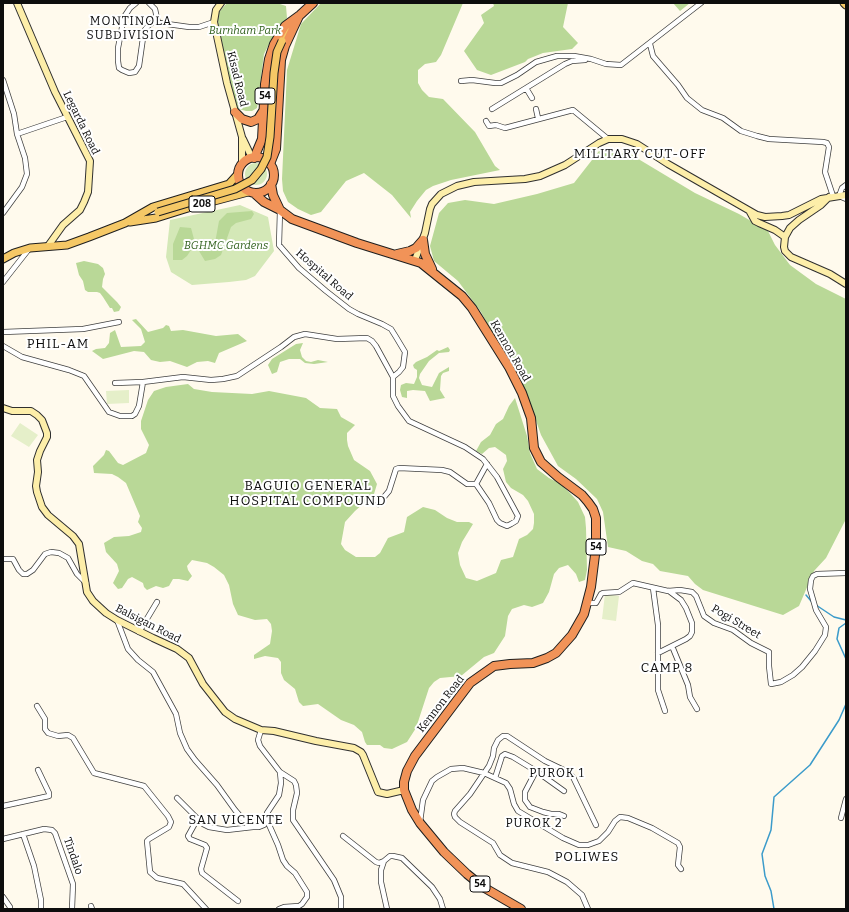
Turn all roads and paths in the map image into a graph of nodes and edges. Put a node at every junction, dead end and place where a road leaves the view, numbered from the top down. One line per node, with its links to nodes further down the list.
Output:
1 (17, 3): 22 (main road, Legarda Road)
2 (136, 3): 11 (street)
3 (149, 3): 11 (street)
4 (221, 3): 10 (main road)
5 (313, 3): 9 (highway, 54)
6 (701, 3): 12 (street)
7 (844, 3): 8 (main road)
8 (846, 5)
9 (300, 15): 18 (highway, 54); 30 (highway, 54); 35 (main road, bridge)
10 (214, 22): 11 (street); 21 (main road, Kisad Road)
11 (158, 23)
12 (650, 44): 13 (street); 38 (street)
13 (591, 59): 15 (street); 16 (street)
14 (3, 80): 25 (street)
15 (461, 81)
16 (526, 88): 17 (street); 19 (street)
17 (532, 98)
18 (264, 105): 21 (highway); 28 (highway, 54)
19 (492, 109)
20 (536, 109): 23 (street)
21 (235, 112): 26 (main road, Kisad Road)
22 (67, 117): 25 (street); 47 (main road, Legarda Road)
23 (538, 118): 24 (street); 27 (street)
24 (486, 121)
25 (17, 134): 43 (street)
26 (242, 137): 28 (main road, Kisad Road); 29 (main road, Kisad Road)
27 (608, 139): 42 (main road); 46 (main road)
28 (253, 158): 29 (highway); 30 (highway)
29 (242, 164): 31 (highway)
30 (270, 164): 33 (highway, 54)
31 (238, 174): 32 (main road); 36 (highway, 54)
32 (229, 184): 35 (main road); 44 (main road, 208)
33 (272, 184): 36 (highway); 41 (highway, 54)
34 (846, 185): 38 (street)
35 (239, 188): 39 (main road); 44 (main road, bridge)
36 (251, 192): 39 (main road, 208); 41 (highway, Kennon Road / 54)
37 (846, 195): 38 (main road)
38 (834, 196): 40 (street); 42 (main road); 45 (main road)
39 (233, 197): 44 (main road, 208)
40 (846, 199)
41 (280, 210): 49 (highway, Kennon Road / 54); 58 (street, Hospital Road)
42 (750, 211): 45 (main road)
43 (3, 213)
44 (125, 223): 47 (main road, 208)
45 (785, 237): 54 (main road)
46 (423, 240): 49 (highway); 51 (main road); 52 (highway)
47 (48, 246): 48 (main road, 208)
48 (30, 248): 50 (main road, 208); 53 (street)
49 (397, 254): 51 (highway, Kennon Road / 54)
50 (3, 259)
51 (414, 260): 52 (highway, Kennon Road / 54)
52 (432, 271): 71 (highway, Kennon Road / 54)
53 (3, 282)
54 (846, 284)
55 (119, 322): 56 (street)
56 (3, 332)
57 (3, 346): 59 (street)
58 (393, 376): 59 (street); 62 (street)
59 (143, 382): 60 (street)
60 (115, 383)
61 (3, 408): 67 (main road, Balsigan Road)
62 (487, 464): 63 (street); 63 (street)
63 (476, 484): 64 (street)
64 (378, 504)
65 (3, 559): 67 (street)
66 (846, 573): 69 (street, Pogi Street)
67 (86, 584): 72 (main road, Balsigan Road)
68 (653, 588): 69 (street, Pogi Street); 71 (street, Pogi Street); 75 (street)
69 (668, 591): 74 (street)
70 (157, 602): 73 (street)
71 (587, 603): 85 (highway, Kennon Road / 54)
72 (117, 620): 73 (main road, Balsigan Road); 96 (street)
73 (139, 632): 79 (main road, Balsigan Road)
74 (672, 646): 75 (street); 77 (street)
75 (658, 652): 78 (street)
76 (37, 706): 107 (street)
77 (698, 709)
78 (664, 712)
79 (261, 730): 82 (street); 85 (main road, Balsigan Road)
80 (38, 770): 89 (street)
81 (536, 771): 84 (street); 86 (street); 90 (street)
82 (280, 772): 92 (street); 109 (street)
83 (484, 773): 84 (street); 94 (street); 95 (street); 113 (street)
84 (495, 778): 101 (street)
85 (404, 790): 94 (highway, 54)
86 (564, 790)
87 (177, 798): 91 (street)
88 (846, 799): 93 (street)
89 (3, 806)
90 (564, 816)
91 (198, 818): 96 (street); 103 (street)
92 (266, 818): 96 (street); 108 (street)
93 (841, 818)
94 (420, 823): 112 (highway, 54)
95 (596, 825)
96 (253, 827)
97 (23, 834): 99 (street); 105 (street); 106 (street, Tindalo)
98 (343, 836): 100 (street)
99 (3, 838)
100 (384, 861): 110 (street); 111 (street)
101 (681, 869)
102 (3, 897): 104 (street)
103 (238, 901)
104 (10, 909)
105 (41, 909)
106 (72, 909)
107 (206, 909)
108 (279, 909)
109 (341, 909)
110 (387, 909)
111 (443, 909)
112 (521, 909)
113 (588, 909)

